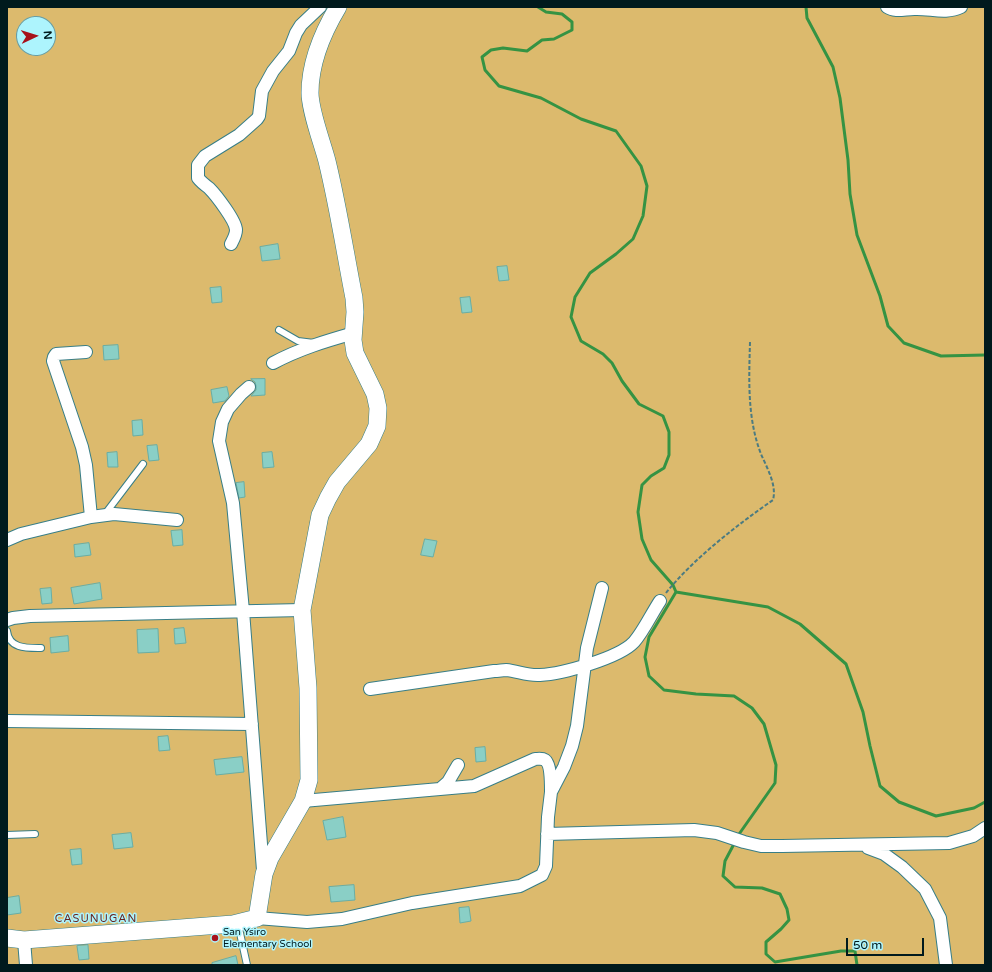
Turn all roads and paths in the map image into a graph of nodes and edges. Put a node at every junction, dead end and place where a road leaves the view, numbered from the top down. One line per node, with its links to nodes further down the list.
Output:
1 (320, 7): 5 (street)
2 (338, 7): 7 (street)
3 (887, 7): 4 (street)
4 (961, 7)
5 (231, 244)
6 (279, 330): 9 (lane)
7 (354, 333): 9 (street); 20 (street)
8 (750, 342): 19 (path)
9 (319, 344): 11 (street)
10 (86, 352): 15 (street)
11 (274, 363)
12 (249, 387): 21 (street)
13 (143, 464): 14 (lane)
14 (104, 516): 15 (street); 16 (street)
15 (91, 517): 17 (street)
16 (177, 520)
17 (7, 540)
18 (602, 588): 25 (street)
19 (660, 601): 25 (street)
20 (302, 610): 21 (street); 32 (street)
21 (243, 611): 22 (street); 28 (street)
22 (7, 620)
23 (7, 631): 24 (lane)
24 (41, 648)
25 (585, 665): 26 (street); 31 (street)
26 (370, 689)
27 (7, 721): 28 (street)
28 (252, 724): 38 (street)
29 (458, 765): 30 (street)
30 (440, 789): 31 (street); 32 (street)
31 (552, 792): 35 (street)
32 (303, 800): 38 (street)
33 (985, 828): 37 (street)
34 (35, 834): 36 (lane)
35 (547, 834): 37 (street); 39 (street)
36 (7, 836)
37 (863, 845): 45 (street)
38 (264, 874): 39 (street)
39 (257, 918): 40 (street)
40 (238, 923): 42 (street); 44 (lane)
41 (7, 938): 42 (street)
42 (24, 940): 43 (street)
43 (26, 965)
44 (247, 965)
45 (946, 965)

